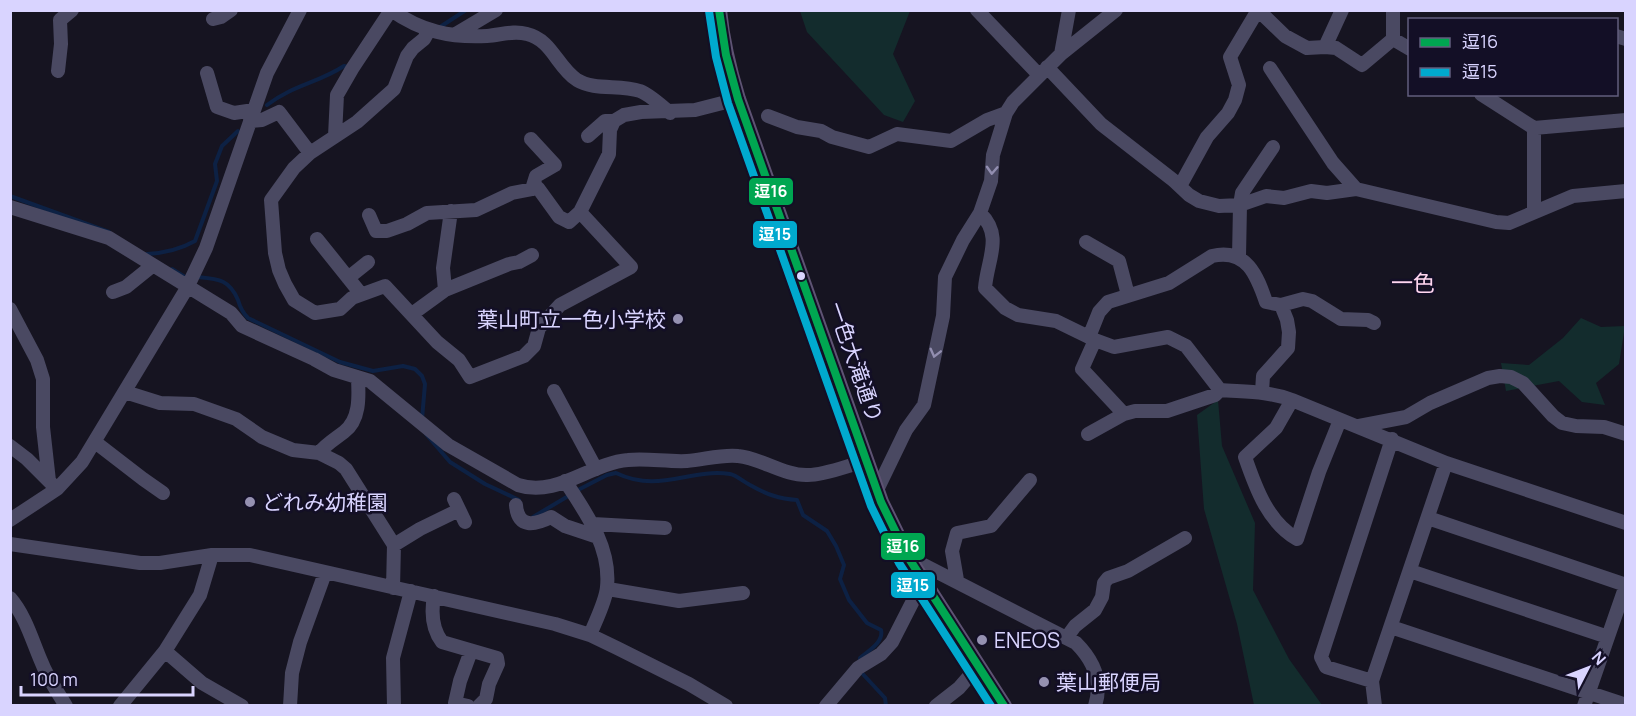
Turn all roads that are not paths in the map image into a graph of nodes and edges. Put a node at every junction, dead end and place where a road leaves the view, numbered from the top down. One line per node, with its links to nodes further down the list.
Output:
1 (72, 10): 20 (street)
2 (231, 10): 12 (street)
3 (300, 10): 27 (street)
4 (391, 10): 13 (street); 32 (street)
5 (496, 10): 14 (street)
6 (719, 10): 24 (main road, 一色大滝通り)
7 (977, 10): 21 (street)
8 (1069, 10): 18 (street)
9 (1116, 10): 18 (street)
10 (1342, 10): 16 (street)
11 (1393, 10): 15 (street)
12 (213, 19)
13 (429, 30): 14 (street); 32 (street)
14 (454, 35): 25 (street)
15 (1393, 39): 16 (street); 17 (street)
16 (1325, 47): 37 (street)
17 (1408, 48)
18 (1061, 54): 21 (street)
19 (1270, 68): 39 (street)
20 (58, 71)
21 (1043, 71): 26 (street); 37 (street)
22 (207, 73): 27 (street)
23 (1488, 97): 31 (street)
24 (738, 99): 25 (street); 80 (main road, 一色大滝通り)
25 (670, 112): 30 (street)
26 (1006, 113): 28 (street); 46 (street, one-way to 46)
27 (252, 115): 36 (street); 55 (street)
28 (768, 116)
29 (1626, 120): 31 (street)
30 (614, 121): 33 (street); 44 (street)
31 (1534, 129): 45 (street)
32 (335, 136): 36 (street)
33 (588, 136)
34 (531, 140): 38 (street)
35 (1273, 147): 41 (street)
36 (310, 153): 58 (street)
37 (1180, 186): 41 (street)
38 (532, 189): 43 (street); 44 (street)
39 (1356, 189): 41 (street); 45 (street)
40 (1626, 191): 45 (street)
41 (1240, 205): 51 (street)
42 (10, 207): 53 (street)
43 (451, 212): 47 (street); 56 (street)
44 (580, 212): 62 (street)
45 (1534, 212)
46 (980, 213): 64 (street); 86 (street, one-way to 86)
47 (369, 215)
48 (317, 239): 54 (street)
49 (1086, 242): 59 (street)
50 (532, 255): 56 (street)
51 (1239, 257): 59 (street); 60 (street)
52 (368, 262): 54 (street)
53 (152, 266): 55 (street); 57 (street)
54 (348, 278): 58 (street)
55 (190, 282): 65 (street); 68 (street)
56 (445, 290): 62 (street)
57 (113, 292)
58 (361, 294): 62 (street)
59 (1128, 295): 64 (street)
60 (1281, 305): 63 (street); 69 (street)
61 (10, 309): 84 (street)
62 (412, 314)
63 (1374, 323)
64 (1092, 339): 66 (street); 71 (street)
65 (358, 379): 79 (street); 85 (street)
66 (1220, 390): 69 (street); 71 (street)
67 (554, 391): 82 (street)
68 (125, 392): 77 (street); 79 (street)
69 (1262, 392): 70 (street)
70 (1292, 400): 72 (street); 72 (street)
71 (1124, 414): 74 (street)
72 (1340, 420): 73 (street)
73 (1357, 426): 75 (street); 76 (street)
74 (1088, 434)
75 (1626, 434)
76 (1392, 440): 81 (street); 117 (street)
77 (95, 442): 84 (street); 87 (street)
78 (10, 446): 84 (street)
79 (319, 453): 97 (street)
80 (866, 461): 82 (street); 86 (main road, 一色大滝通り)
81 (1446, 464): 90 (street); 92 (street)
82 (596, 469): 85 (street)
83 (1030, 480): 102 (street)
84 (53, 485): 91 (street)
85 (570, 488): 94 (street)
86 (877, 490): 99 (main road, 一色大滝通り)
87 (163, 493)
88 (516, 505): 94 (street)
89 (459, 510): 97 (street)
90 (1428, 518): 100 (street); 113 (street)
91 (10, 520)
92 (1626, 523)
93 (665, 528): 94 (street)
94 (596, 530): 105 (street)
95 (1185, 538): 112 (street)
96 (10, 544): 98 (street)
97 (394, 545): 104 (street)
98 (212, 555): 101 (street); 114 (street)
99 (908, 556): 102 (street); 103 (main road, 一色大滝通り)
100 (1410, 571): 110 (street); 113 (street)
101 (325, 573): 104 (street); 122 (street)
102 (957, 580): 112 (street)
103 (927, 586): 116 (main road, 一色大滝通り); 127 (street)
104 (393, 588): 106 (street)
105 (608, 589): 107 (street); 111 (street)
106 (411, 591): 108 (street); 123 (street)
107 (743, 593)
108 (434, 596): 111 (street); 115 (street)
109 (10, 598): 119 (street)
110 (1391, 627): 117 (street); 118 (street)
111 (590, 635): 126 (street)
112 (1067, 637): 130 (street)
113 (1608, 638): 118 (street)
114 (165, 651): 120 (street); 121 (street)
115 (471, 651): 124 (street); 125 (street)
116 (978, 666): 128 (street); 129 (main road, 一色大滝通り)
117 (1372, 681): 131 (street)
118 (1589, 692): 132 (street); 133 (street)
119 (66, 705)
120 (120, 705)
121 (242, 705)
122 (290, 705)
123 (394, 705)
124 (468, 705)
125 (479, 705)
126 (726, 705)
127 (826, 705)
128 (936, 705)
129 (1004, 705)
130 (1095, 705)
131 (1375, 705)
132 (1584, 705)
133 (1626, 705)

